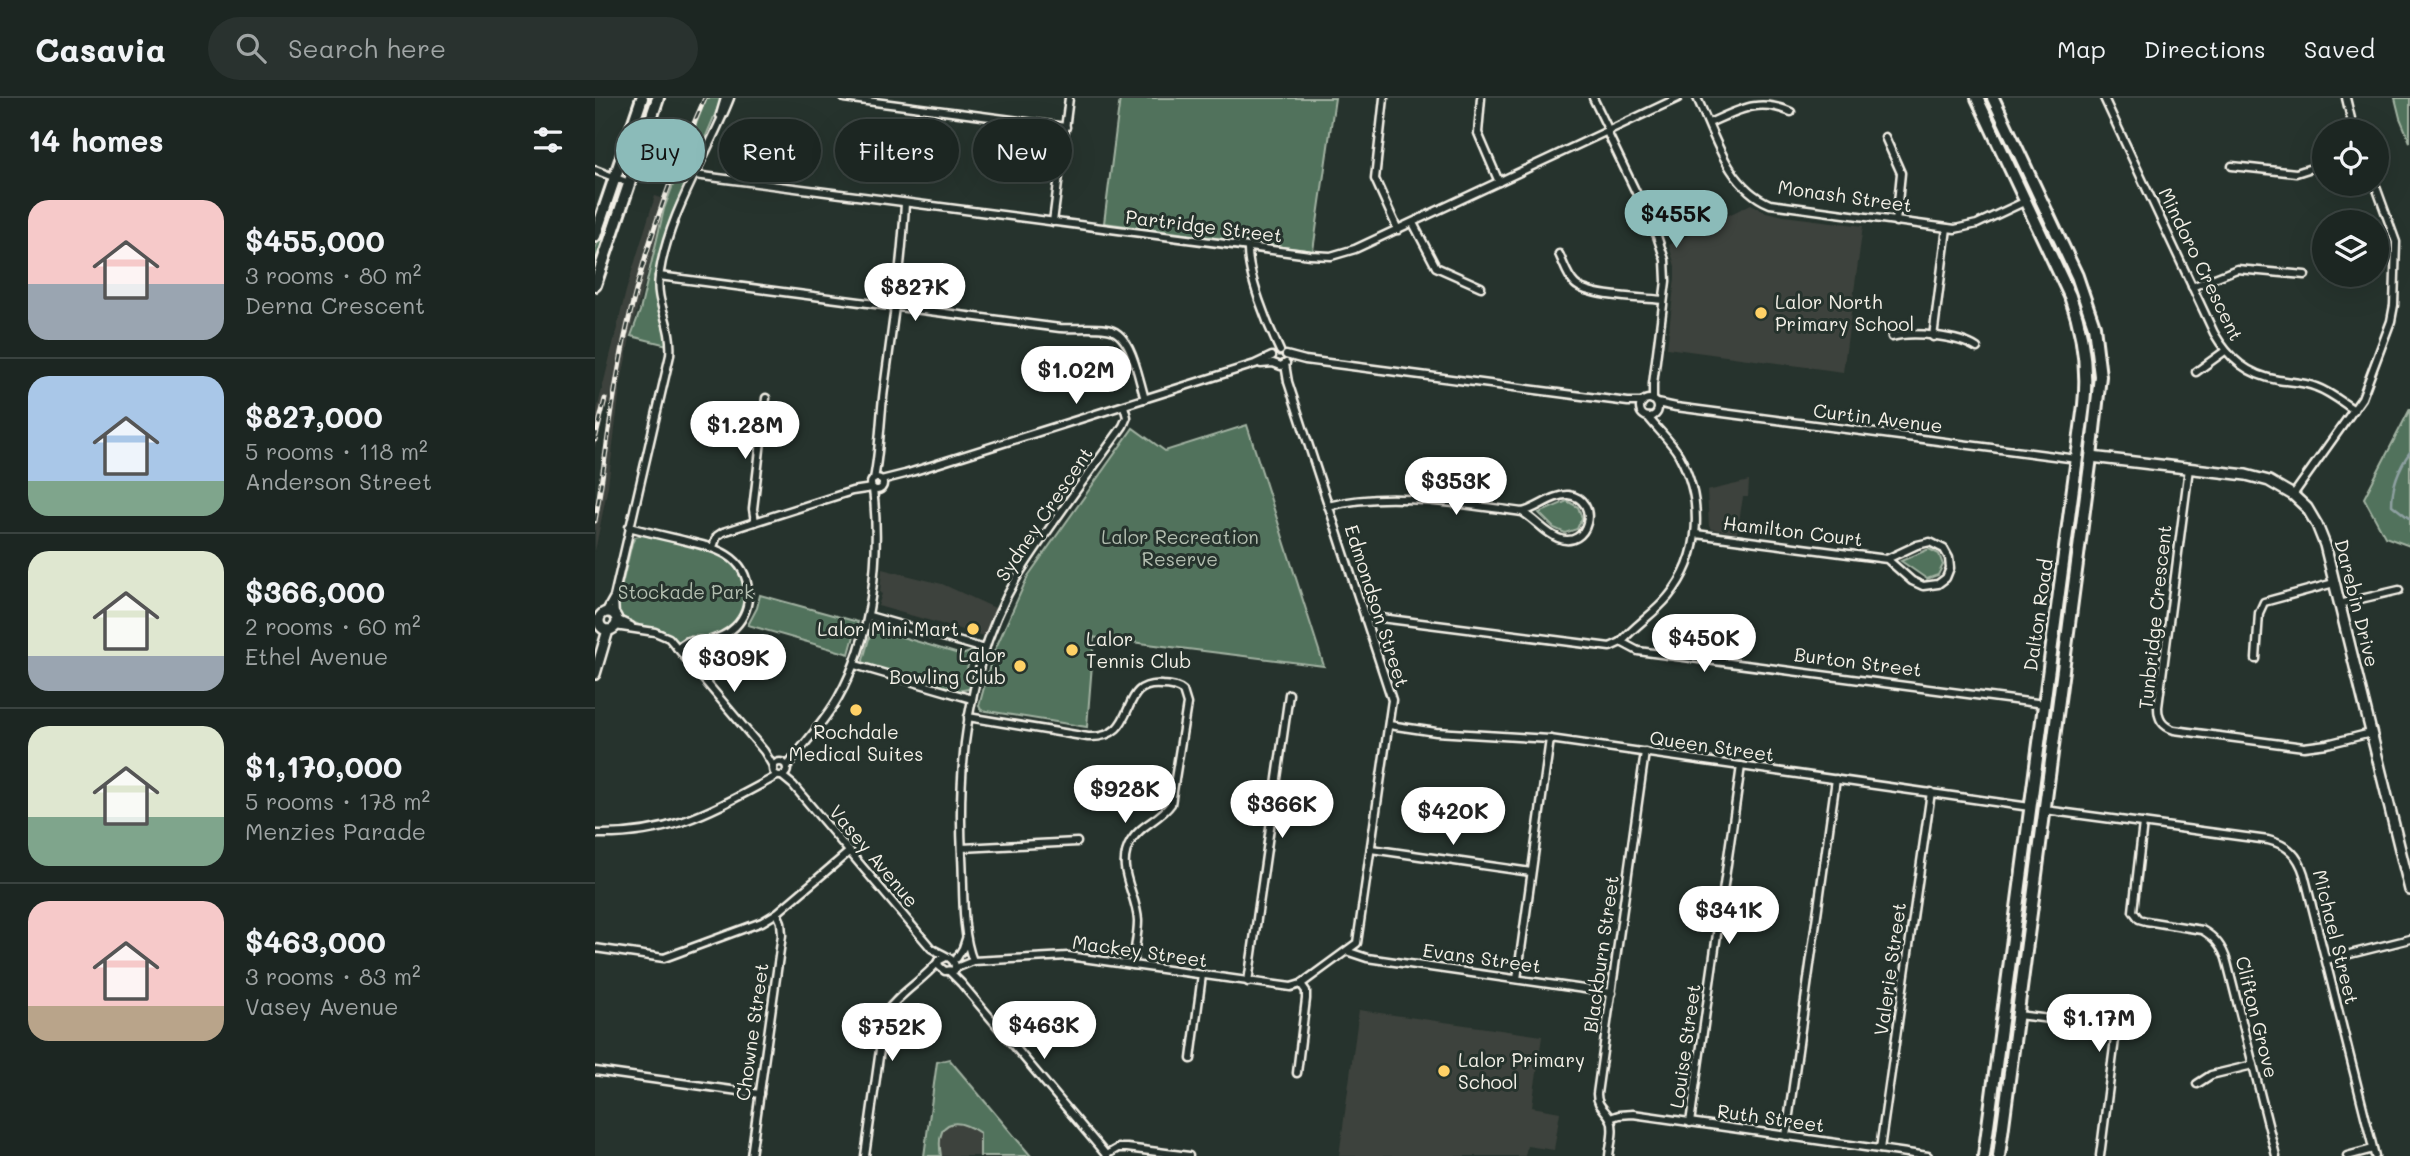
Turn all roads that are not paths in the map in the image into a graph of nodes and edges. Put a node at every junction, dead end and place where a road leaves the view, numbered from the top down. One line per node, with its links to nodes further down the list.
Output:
1 (642, 98): 29 (main road)
2 (658, 98): 33 (main road)
3 (725, 98): 21 (street)
4 (730, 98): 21 (street)
5 (844, 98): 17 (street)
6 (1069, 98): 18 (street)
7 (1384, 98): 42 (street)
8 (1481, 98): 32 (street)
9 (1594, 98): 22 (street)
10 (1678, 98): 22 (street, Partridge Street)
11 (1697, 98): 20 (street, Monash Street)
12 (1977, 98): 36 (main road, Dalton Road)
13 (1993, 98): 34 (main road, Dalton Road)
14 (2104, 98): 50 (street, Mindoro Crescent)
15 (2346, 98): 19 (street)
16 (1791, 112): 20 (street)
17 (1005, 119)
18 (1067, 119)
19 (2351, 119)
20 (1710, 123): 39 (street, Monash Street)
21 (715, 130): 24 (street)
22 (1608, 131): 32 (street, Partridge Street); 51 (street)
23 (1885, 137): 39 (street)
24 (705, 152)
25 (2232, 166): 26 (street)
26 (2312, 168)
27 (595, 170): 29 (street)
28 (705, 176): 37 (street, Partridge Street)
29 (615, 177): 33 (street); 43 (main road)
30 (692, 182): 47 (street)
31 (1058, 182): 38 (street)
32 (1499, 182): 40 (street, Partridge Street)
33 (629, 183): 48 (main road)
34 (2039, 195): 36 (main road, Monash Street); 68 (main road, Dalton Road)
35 (2379, 196): 65 (street)
36 (2026, 201): 41 (street, Monash Street); 69 (main road, Dalton Road)
37 (905, 203): 38 (street, Partridge Street); 52 (street)
38 (1053, 222): 44 (street, Partridge Street)
39 (1896, 222): 41 (street, Monash Street)
40 (1413, 223): 42 (street, Partridge Street); 49 (street)
41 (1947, 228): 54 (street)
42 (1398, 230): 44 (street, Partridge Street)
43 (595, 236)
44 (1248, 247): 57 (street, Edmondson Street)
45 (1559, 254): 51 (street)
46 (2305, 275): 50 (street)
47 (659, 276): 52 (street); 76 (street)
48 (595, 285)
49 (1481, 287)
50 (2192, 287): 56 (street, Mindoro Crescent)
51 (1663, 300): 62 (street)
52 (895, 306): 60 (street); 71 (street)
53 (1892, 337): 54 (street)
54 (1933, 337): 55 (street)
55 (1977, 348)
56 (2225, 351): 58 (street); 65 (street, Mindoro Crescent)
57 (1279, 359): 60 (street, Curtin Avenue); 61 (street, Curtin Avenue); 73 (street, Edmondson Street)
58 (2196, 372)
59 (766, 398): 75 (street)
60 (1145, 399): 63 (street, Curtin Avenue)
61 (1628, 402): 62 (street, Curtin Avenue); 64 (street, Curtin Avenue)
62 (1652, 404): 64 (street); 66 (street); 67 (street); 69 (street, Curtin Avenue)
63 (1124, 406): 71 (street, Curtin Avenue); 91 (street, Sydney Crescent)
64 (1641, 410): 66 (street, Curtin Avenue)
65 (2354, 410): 72 (street)
66 (1649, 416): 67 (street, Curtin Avenue)
67 (1660, 430): 77 (street, Curtin Avenue)
68 (2091, 457): 70 (street, Darebin Drive); 99 (main road, Dalton Road)
69 (2077, 459): 98 (main road, Dalton Road)
70 (2189, 468): 72 (street, Darebin Drive); 102 (street, Tunbridge Crescent)
71 (877, 484): 75 (street, Curtin Avenue); 85 (street)
72 (2293, 495): 80 (street, Darebin Drive)
73 (1328, 506): 74 (street); 86 (street, Edmondson Street)
74 (1522, 512): 74 (street)
75 (755, 522): 78 (street, Curtin Avenue)
76 (629, 527): 78 (street); 82 (street)
77 (1696, 534): 79 (street, Hamilton Court); 89 (street)
78 (713, 547): 88 (street)
79 (1887, 559): 79 (street, Hamilton Court)
80 (2334, 583): 83 (street, Darebin Drive); 93 (street)
81 (2399, 590): 83 (street)
82 (614, 597): 84 (street); 87 (street)
83 (2339, 604): 102 (street, Darebin Drive)
84 (601, 614): 87 (street)
85 (869, 616): 91 (street); 94 (street)
86 (1365, 619): 89 (street, Burton Street); 101 (street, Edmondson Street)
87 (607, 624): 90 (street); 95 (street)
88 (703, 642): 90 (street); 92 (street)
89 (1621, 642): 98 (street, Burton Street)
90 (677, 648): 92 (street)
91 (985, 649): 97 (street, Sydney Crescent)
92 (683, 654): 106 (street)
93 (2256, 659)
94 (855, 664): 97 (street); 106 (street)
95 (595, 674)
96 (1289, 694): 134 (street)
97 (972, 699): 100 (street, Sydney Crescent)
98 (2044, 704): 99 (main road, Burton Street); 109 (main road, Dalton Road)
99 (2058, 706): 110 (main road, Dalton Road)
100 (968, 717): 114 (street, Sydney Crescent); 129 (street)
101 (1389, 725): 103 (street, Queen Street); 115 (street, Edmondson Street)
102 (2371, 733): 118 (street, Darebin Drive)
103 (1550, 739): 104 (street, Queen Street); 117 (street)
104 (1645, 752): 105 (street, Queen Street); 136 (street, Blackburn Street)
105 (1741, 766): 107 (street, Queen Street); 145 (street, Louise Street)
106 (780, 769): 112 (street); 116 (street, Vasey Avenue)
107 (1836, 779): 108 (street, Queen Street); 146 (street)
108 (1931, 792): 109 (street, Queen Street); 147 (street, Valerie Street)
109 (2030, 807): 155 (main road, Dalton Road)
110 (2045, 810): 111 (street, Michael Street); 137 (main road, Dalton Road)
111 (2143, 823): 126 (street, Michael Street); 139 (street, Clifton Grove)
112 (595, 834)
113 (1077, 842): 114 (street)
114 (962, 848): 120 (street, Sydney Crescent)
115 (1371, 849): 117 (street); 124 (street, Edmondson Street)
116 (850, 851): 119 (street); 123 (street, Vasey Avenue)
117 (1531, 872): 133 (street)
118 (2410, 890)
119 (777, 913): 122 (street); 143 (street, Chowne Street)
120 (967, 933): 125 (street, Sydney Crescent); 127 (street, Sydney Crescent)
121 (2410, 939): 126 (street)
122 (595, 948)
123 (931, 948): 125 (street, Vasey Avenue); 128 (street, Vasey Avenue)
124 (1349, 951): 133 (street, Evans Street); 135 (street)
125 (951, 957): 127 (street, Mackey Street); 128 (street); 130 (street)
126 (2326, 960): 148 (street, Michael Street)
127 (973, 961): 129 (street, Mackey Street); 130 (street, Mackey Street)
128 (938, 962): 130 (street, Vasey Avenue); 131 (street)
129 (1133, 965): 132 (street, Mackey Street)
130 (951, 970): 131 (street, Mackey Street); 149 (street)
131 (928, 975): 151 (street)
132 (1202, 975): 134 (street, Mackey Street); 138 (street)
133 (1517, 979): 136 (street, Evans Street)
134 (1248, 982): 135 (street, Mackey Street)
135 (1301, 984): 141 (street)
136 (1612, 993): 144 (street, Blackburn Street)
137 (2018, 1015): 156 (main road, Dalton Road); 157 (street)
138 (1191, 1059)
139 (2253, 1065): 142 (street); 158 (street, Clifton Grove)
140 (595, 1070): 143 (street)
141 (1297, 1073)
142 (2197, 1084)
143 (760, 1094): 150 (street, Chowne Street)
144 (1610, 1118): 145 (street, Ruth Street); 153 (street, Blackburn Street)
145 (1691, 1123): 146 (street, Ruth Street)
146 (1786, 1136): 147 (street, Ruth Street)
147 (1880, 1149): 154 (street, Ruth Street)
148 (2374, 1153): 159 (street)
149 (1107, 1155): 152 (street)
150 (751, 1156)
151 (865, 1156)
152 (1189, 1156)
153 (1609, 1156)
154 (1928, 1156)
155 (1984, 1156)
156 (1999, 1156)
157 (2100, 1156)
158 (2276, 1156)
159 (2347, 1156)

